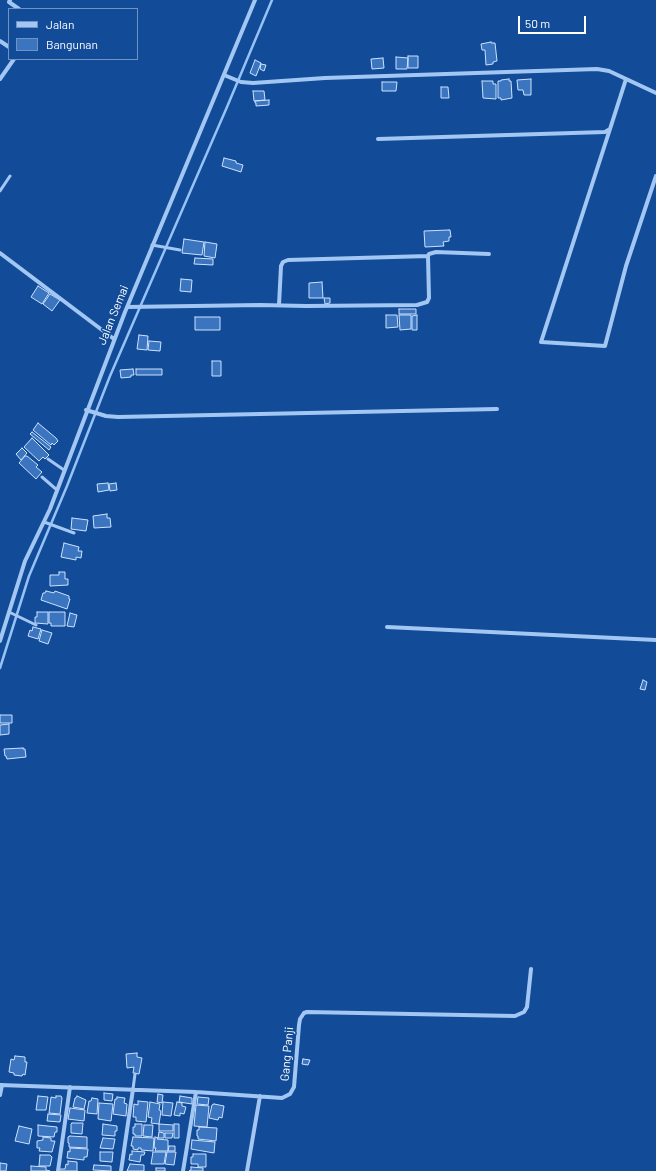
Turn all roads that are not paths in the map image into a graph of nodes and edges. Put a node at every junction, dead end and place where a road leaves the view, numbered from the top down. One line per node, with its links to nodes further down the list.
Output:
1 (10, 0): 3 (street)
2 (255, 0): 5 (street, Jalan Semai)
3 (18, 8)
4 (13, 60): 6 (street)
5 (224, 75): 7 (street); 14 (street, Jalan Semai)
6 (0, 78)
7 (626, 79): 8 (street); 9 (street)
8 (656, 93)
9 (610, 129): 10 (street); 12 (street)
10 (378, 138)
11 (10, 176): 13 (lane)
12 (656, 176)
13 (0, 190)
14 (152, 245): 15 (lane); 20 (street, Jalan Semai)
15 (180, 250)
16 (0, 253): 21 (street)
17 (489, 254): 18 (street)
18 (428, 256): 19 (street); 19 (street)
19 (279, 305): 20 (street)
20 (126, 307): 21 (street, Jalan Semai)
21 (114, 339): 23 (street, Jalan Semai)
22 (497, 409): 23 (street)
23 (88, 411): 25 (street, Jalan Semai)
24 (48, 459): 25 (lane)
25 (64, 470): 27 (street, Jalan Semai)
26 (42, 477): 27 (lane)
27 (57, 490): 28 (street, Jalan Semai)
28 (44, 522): 29 (lane); 30 (street, Jalan Semai)
29 (74, 533)
30 (9, 612): 31 (lane); 34 (street, Jalan Semai)
31 (36, 625)
32 (387, 627): 33 (street)
33 (656, 640)
34 (0, 641)
35 (531, 968): 42 (street, Gang Panji)
36 (135, 1074): 39 (lane)
37 (1, 1085): 38 (street, Gang Panji); 41 (street)
38 (70, 1087): 39 (street, Gang Panji); 43 (street)
39 (133, 1089): 40 (street, Gang Panji); 44 (street)
40 (196, 1092): 42 (street, Gang Panji); 45 (street)
41 (0, 1095)
42 (260, 1096): 46 (street)
43 (58, 1171)
44 (121, 1171)
45 (183, 1171)
46 (247, 1171)

